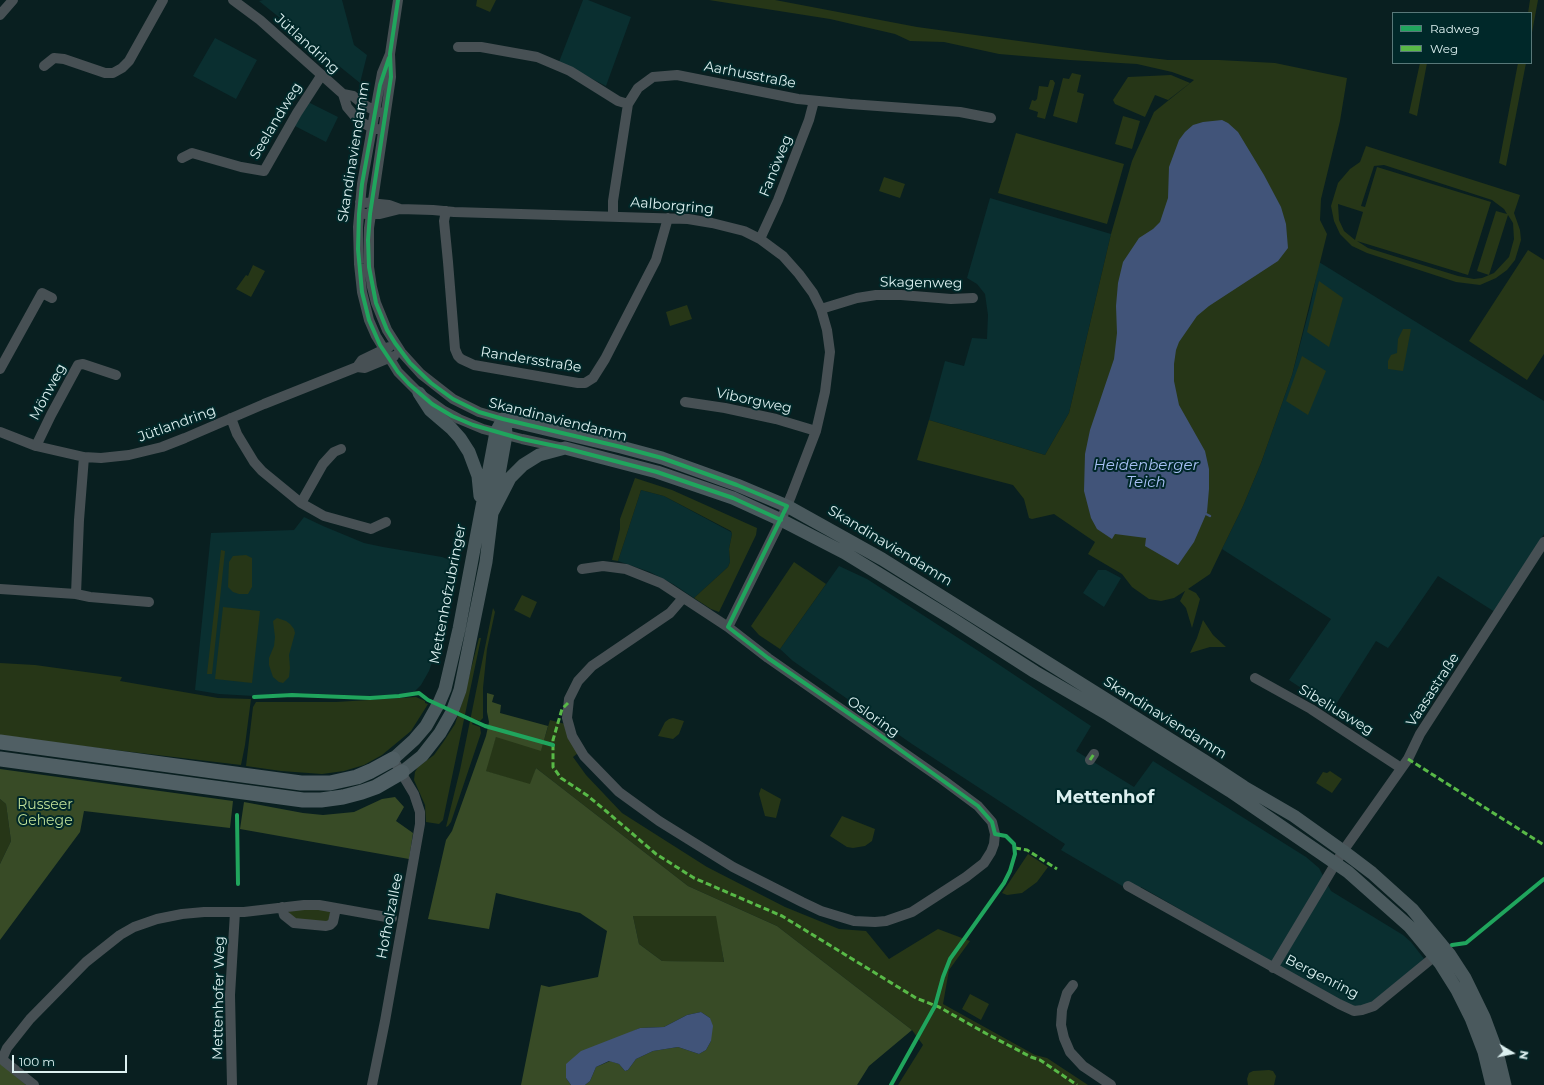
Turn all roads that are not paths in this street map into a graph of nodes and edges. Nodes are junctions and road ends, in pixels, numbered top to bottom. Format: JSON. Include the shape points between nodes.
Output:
{"nodes":[{"id":1,"x":13,"y":0,"type":"edge"},
{"id":2,"x":163,"y":0,"type":"edge"},
{"id":3,"x":233,"y":0,"type":"edge"},
{"id":4,"x":398,"y":0,"type":"edge"},
{"id":5,"x":0,"y":15,"type":"edge"},
{"id":6,"x":458,"y":47,"type":"dead end"},
{"id":7,"x":390,"y":54,"type":"junction"},
{"id":8,"x":44,"y":66,"type":"dead end"},
{"id":9,"x":321,"y":76,"type":"junction"},
{"id":10,"x":343,"y":94,"type":"junction"},
{"id":11,"x":814,"y":101,"type":"junction"},
{"id":12,"x":628,"y":104,"type":"junction"},
{"id":13,"x":375,"y":111,"type":"junction"},
{"id":14,"x":385,"y":113,"type":"junction"},
{"id":15,"x":991,"y":118,"type":"dead end"},
{"id":16,"x":372,"y":128,"type":"junction"},
{"id":17,"x":383,"y":130,"type":"junction"},
{"id":18,"x":182,"y":158,"type":"dead end"},
{"id":19,"x":360,"y":202,"type":"junction"},
{"id":20,"x":372,"y":203,"type":"junction"},
{"id":21,"x":400,"y":209,"type":"junction"},
{"id":22,"x":446,"y":211,"type":"junction"},
{"id":23,"x":359,"y":214,"type":"junction"},
{"id":24,"x":370,"y":214,"type":"junction"},
{"id":25,"x":613,"y":216,"type":"junction"},
{"id":26,"x":668,"y":218,"type":"junction"},
{"id":27,"x":760,"y":240,"type":"junction"},
{"id":28,"x":52,"y":298,"type":"dead end"},
{"id":29,"x":973,"y":298,"type":"dead end"},
{"id":30,"x":821,"y":309,"type":"junction"},
{"id":31,"x":398,"y":347,"type":"junction"},
{"id":32,"x":386,"y":354,"type":"junction"},
{"id":33,"x":0,"y":369,"type":"edge"},
{"id":34,"x":116,"y":375,"type":"dead end"},
{"id":35,"x":419,"y":393,"type":"junction"},
{"id":36,"x":685,"y":402,"type":"dead end"},
{"id":37,"x":231,"y":418,"type":"junction"},
{"id":38,"x":504,"y":420,"type":"junction"},
{"id":39,"x":816,"y":431,"type":"junction"},
{"id":40,"x":0,"y":432,"type":"edge"},
{"id":41,"x":501,"y":434,"type":"junction"},
{"id":42,"x":36,"y":446,"type":"junction"},
{"id":43,"x":565,"y":448,"type":"junction"},
{"id":44,"x":341,"y":449,"type":"dead end"},
{"id":45,"x":84,"y":457,"type":"junction"},
{"id":46,"x":300,"y":503,"type":"junction"},
{"id":47,"x":787,"y":506,"type":"junction"},
{"id":48,"x":486,"y":511,"type":"junction"},
{"id":49,"x":781,"y":520,"type":"junction"},
{"id":50,"x":386,"y":522,"type":"dead end"},
{"id":51,"x":1544,"y":542,"type":"edge"},
{"id":52,"x":582,"y":569,"type":"dead end"},
{"id":53,"x":0,"y":589,"type":"edge"},
{"id":54,"x":76,"y":594,"type":"junction"},
{"id":55,"x":683,"y":598,"type":"junction"},
{"id":56,"x":149,"y":602,"type":"dead end"},
{"id":57,"x":728,"y":627,"type":"junction"},
{"id":58,"x":1255,"y":678,"type":"dead end"},
{"id":59,"x":0,"y":742,"type":"edge"},
{"id":60,"x":0,"y":759,"type":"edge"},
{"id":61,"x":392,"y":759,"type":"junction"},
{"id":62,"x":1401,"y":768,"type":"junction"},
{"id":63,"x":402,"y":772,"type":"junction"},
{"id":64,"x":1343,"y":851,"type":"junction"},
{"id":65,"x":1336,"y":864,"type":"junction"},
{"id":66,"x":1128,"y":886,"type":"dead end"},
{"id":67,"x":282,"y":907,"type":"junction"},
{"id":68,"x":336,"y":908,"type":"junction"},
{"id":69,"x":235,"y":912,"type":"junction"},
{"id":70,"x":392,"y":918,"type":"dead end"},
{"id":71,"x":1435,"y":956,"type":"junction"},
{"id":72,"x":1273,"y":968,"type":"junction"},
{"id":73,"x":1073,"y":985,"type":"dead end"},
{"id":74,"x":34,"y":1085,"type":"edge"},
{"id":75,"x":232,"y":1085,"type":"edge"},
{"id":76,"x":372,"y":1085,"type":"edge"},
{"id":77,"x":1111,"y":1085,"type":"edge"},
{"id":78,"x":1492,"y":1085,"type":"edge"},
{"id":79,"x":1504,"y":1085,"type":"edge"}],
"edges":[{"from":1,"to":5,"type":"street"},
{"from":2,"to":8,"type":"street","via":[[129,61],[113,73],[105,73],[64,59],[54,58]]},
{"from":3,"to":9,"type":"street","name":"Jütlandring","via":[[260,20]]},
{"from":4,"to":7,"type":"street","name":"Skandinaviendamm"},
{"from":6,"to":12,"type":"street","via":[[481,47],[537,57],[566,69],[618,101]]},
{"from":7,"to":13,"type":"street","name":"Skandinaviendamm","via":[[382,73]]},
{"from":7,"to":14,"type":"street","name":"Skandinaviendamm","via":[[391,75]]},
{"from":9,"to":10,"type":"street","name":"Jütlandring"},
{"from":9,"to":18,"type":"street","name":"Seelandweg","via":[[264,172],[192,153]]},
{"from":10,"to":13,"type":"street","name":"Jütlandring","via":[[353,96]]},
{"from":10,"to":16,"type":"street","name":"Jütlandring","via":[[347,107],[358,120]]},
{"from":11,"to":12,"type":"street","name":"Aarhusstraße","via":[[666,75],[653,77],[638,88]]},
{"from":11,"to":15,"type":"street","name":"Aarhusstraße","via":[[960,112]]},
{"from":11,"to":27,"type":"street","name":"Fanöweg","via":[[778,200]]},
{"from":12,"to":25,"type":"street","name":"Aarhusstraße"},
{"from":13,"to":14,"type":"street","name":"Jütlandring"},
{"from":13,"to":16,"type":"street","name":"Skandinaviendamm"},
{"from":14,"to":17,"type":"street","name":"Skandinaviendamm"},
{"from":16,"to":17,"type":"street","name":"Jütlandring"},
{"from":16,"to":19,"type":"street","name":"Skandinaviendamm"},
{"from":17,"to":20,"type":"street","name":"Skandinaviendamm"},
{"from":19,"to":20,"type":"street","name":"Aalborgring"},
{"from":19,"to":23,"type":"street","name":"Skandinaviendamm"},
{"from":20,"to":21,"type":"street","name":"Aalborgring"},
{"from":20,"to":24,"type":"street","name":"Skandinaviendamm"},
{"from":21,"to":22,"type":"street","name":"Aalborgring"},
{"from":21,"to":24,"type":"street","name":"Aalborgring"},
{"from":22,"to":25,"type":"street","name":"Aalborgring"},
{"from":22,"to":26,"type":"street","name":"Randersstraße","via":[[444,221],[455,349],[460,359],[474,365],[571,383],[589,381],[600,368],[656,260]]},
{"from":23,"to":24,"type":"street","name":"Aalborgring"},
{"from":23,"to":32,"type":"street","name":"Skandinaviendamm","via":[[358,249],[362,292],[369,320]]},
{"from":24,"to":31,"type":"street","name":"Skandinaviendamm","via":[[368,254],[372,287],[382,317]]},
{"from":25,"to":26,"type":"street","name":"Aalborgring"},
{"from":26,"to":27,"type":"street","name":"Aalborgring","via":[[718,224],[744,231]]},
{"from":27,"to":30,"type":"street","name":"Aalborgring","via":[[783,256],[799,274]]},
{"from":28,"to":33,"type":"street","via":[[42,293]]},
{"from":29,"to":30,"type":"street","name":"Skagenweg","via":[[876,296],[857,298]]},
{"from":30,"to":39,"type":"street","name":"Aalborgring","via":[[829,341],[829,365]]},
{"from":31,"to":32,"type":"street","name":"Jütlandring"},
{"from":31,"to":38,"type":"street","name":"Skandinaviendamm","via":[[421,374],[453,399],[479,412]]},
{"from":32,"to":35,"type":"street","name":"Skandinaviendamm","via":[[398,372]]},
{"from":32,"to":37,"type":"street","name":"Jütlandring","via":[[362,360],[357,367]]},
{"from":34,"to":42,"type":"street","name":"Mönweg","via":[[83,364],[78,365]]},
{"from":35,"to":41,"type":"street","name":"Skandinaviendamm","via":[[452,416]]},
{"from":35,"to":48,"type":"main road","via":[[430,410],[451,428],[469,452],[478,476]]},
{"from":36,"to":39,"type":"street","name":"Viborgweg","via":[[776,418]]},
{"from":37,"to":45,"type":"street","name":"Jütlandring","via":[[162,447],[129,455]]},
{"from":37,"to":46,"type":"street","via":[[237,434],[254,462]]},
{"from":38,"to":41,"type":"main road","name":"Mettenhofzubringer"},
{"from":38,"to":47,"type":"main road","name":"Skandinaviendamm","via":[[662,458]]},
{"from":39,"to":47,"type":"street","name":"Aalborgring"},
{"from":40,"to":42,"type":"street","name":"Jütlandring"},
{"from":41,"to":43,"type":"street","name":"Skandinaviendamm"},
{"from":41,"to":48,"type":"main road","name":"Mettenhofzubringer"},
{"from":42,"to":45,"type":"street","name":"Jütlandring"},
{"from":43,"to":48,"type":"main road","name":"Skandinaviendamm","via":[[539,455],[523,465]]},
{"from":43,"to":49,"type":"main road","name":"Skandinaviendamm","via":[[657,472],[733,498]]},
{"from":44,"to":46,"type":"street","via":[[334,452],[323,464]]},
{"from":45,"to":54,"type":"street"},
{"from":46,"to":50,"type":"street","via":[[324,516],[365,528],[371,529]]},
{"from":47,"to":49,"type":"street","name":"Aalborgring"},
{"from":47,"to":64,"type":"main road","name":"Skandinaviendamm","via":[[896,567],[1294,816]]},
{"from":48,"to":61,"type":"main road","name":"Mettenhofzubringer","via":[[444,689],[426,726]]},
{"from":48,"to":63,"type":"main road","name":"Mettenhofzubringer","via":[[486,562],[456,701],[434,742],[422,756]]},
{"from":49,"to":57,"type":"street","name":"Aalborgring"},
{"from":49,"to":65,"type":"main road","name":"Skandinaviendamm","via":[[851,557],[1035,672],[1134,730],[1230,791]]},
{"from":51,"to":62,"type":"street","name":"Vaasastraße","via":[[1420,734]]},
{"from":52,"to":55,"type":"street","name":"Osloring","via":[[610,566],[626,569],[661,583]]},
{"from":53,"to":54,"type":"street"},
{"from":54,"to":56,"type":"street"},
{"from":55,"to":57,"type":"street","name":"Osloring"},
{"from":55,"to":57,"type":"street","name":"Osloring","via":[[670,613],[592,666],[578,681],[569,699],[567,718],[572,736],[584,756],[619,792],[659,821],[733,867],[802,902],[854,921],[886,921],[912,912],[966,878],[984,863],[991,852],[995,834],[992,822],[978,806]]},
{"from":58,"to":62,"type":"street","name":"Sibeliusweg","via":[[1311,710]]},
{"from":59,"to":61,"type":"highway","via":[[301,783],[330,783],[357,777]]},
{"from":60,"to":63,"type":"highway","via":[[303,800],[344,797],[362,792]]},
{"from":61,"to":63,"type":"street","name":"Hofholzallee"},
{"from":62,"to":64,"type":"street","name":"Vaasastraße"},
{"from":63,"to":76,"type":"street","name":"Hofholzallee","via":[[419,806],[420,824]]},
{"from":64,"to":65,"type":"street","name":"Bergenring"},
{"from":64,"to":79,"type":"main road","name":"Skandinaviendamm","via":[[1412,909],[1450,955],[1476,999],[1487,1024],[1497,1052]]},
{"from":65,"to":71,"type":"main road","name":"Skandinaviendamm","via":[[1396,914]]},
{"from":65,"to":72,"type":"street","name":"Bergenring"},
{"from":66,"to":72,"type":"street","name":"Bergenring"},
{"from":67,"to":68,"type":"street","via":[[310,904]]},
{"from":67,"to":68,"type":"street","via":[[284,916],[291,922],[326,926],[333,922]]},
{"from":67,"to":69,"type":"street"},
{"from":68,"to":70,"type":"street"},
{"from":69,"to":74,"type":"street","via":[[194,913],[157,919],[120,935],[86,962],[11,1042],[3,1057],[7,1064]]},
{"from":69,"to":75,"type":"street","name":"Mettenhofer Weg","via":[[230,995]]},
{"from":71,"to":72,"type":"street","name":"Bergenring","via":[[1374,1006],[1354,1011]]},
{"from":71,"to":78,"type":"main road","name":"Skandinaviendamm","via":[[1471,1018],[1484,1052]]},
{"from":73,"to":77,"type":"street","via":[[1067,993],[1062,1010],[1061,1025],[1064,1038],[1070,1052],[1083,1066]]}]}
